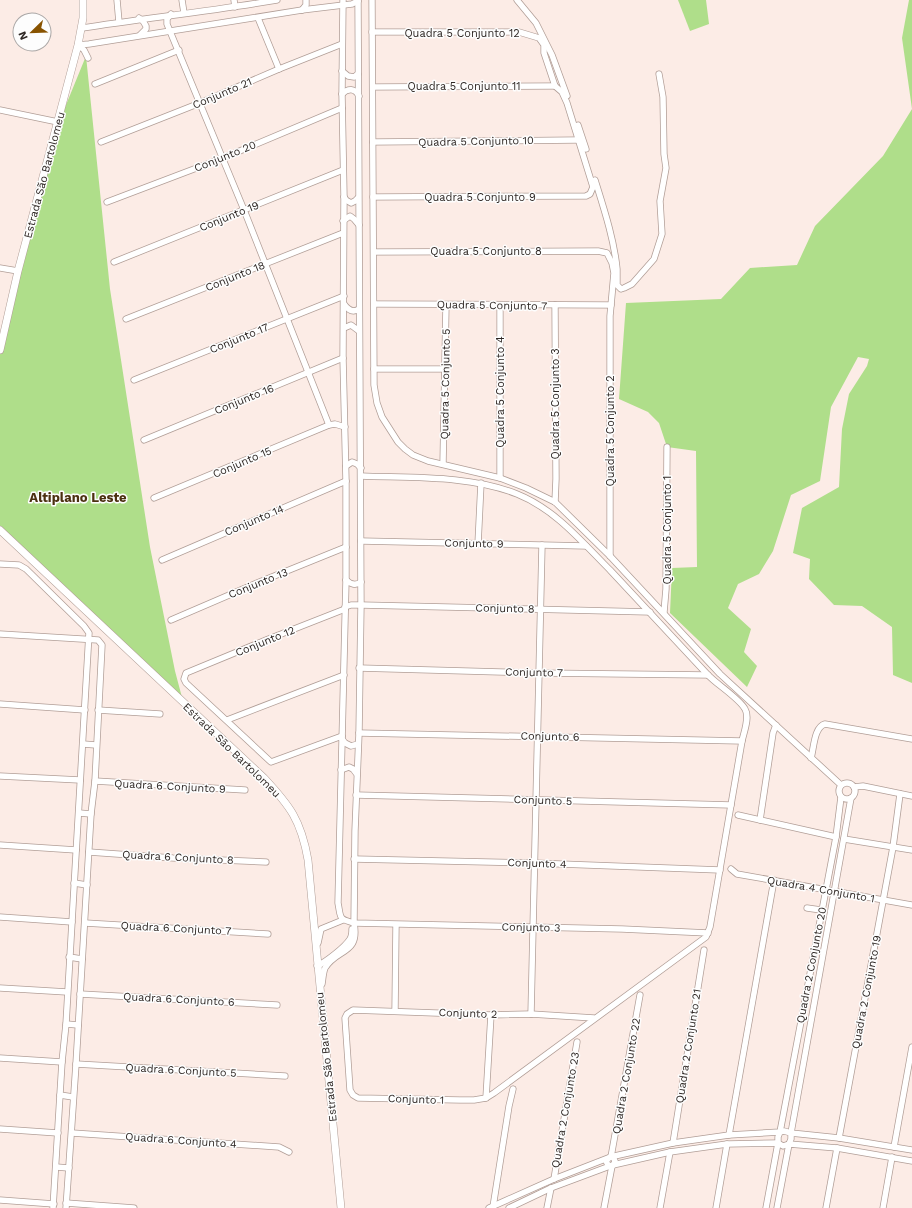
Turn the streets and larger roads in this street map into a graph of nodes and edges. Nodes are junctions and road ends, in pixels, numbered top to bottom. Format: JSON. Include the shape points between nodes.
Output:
{"nodes":[{"id":1,"x":83,"y":0,"type":"edge"},
{"id":2,"x":117,"y":0,"type":"edge"},
{"id":3,"x":182,"y":0,"type":"edge"},
{"id":4,"x":234,"y":0,"type":"edge"},
{"id":5,"x":277,"y":0,"type":"edge"},
{"id":6,"x":306,"y":0,"type":"edge"},
{"id":7,"x":358,"y":0,"type":"edge"},
{"id":8,"x":372,"y":0,"type":"edge"},
{"id":9,"x":517,"y":0,"type":"edge"},
{"id":10,"x":344,"y":2,"type":"edge"},
{"id":11,"x":235,"y":7,"type":"junction"},
{"id":12,"x":302,"y":10,"type":"junction"},
{"id":13,"x":184,"y":13,"type":"junction"},
{"id":14,"x":171,"y":14,"type":"junction"},
{"id":15,"x":139,"y":18,"type":"junction"},
{"id":16,"x":258,"y":18,"type":"junction"},
{"id":17,"x":119,"y":22,"type":"junction"},
{"id":18,"x":82,"y":28,"type":"junction"},
{"id":19,"x":170,"y":31,"type":"junction"},
{"id":20,"x":372,"y":32,"type":"junction"},
{"id":21,"x":140,"y":35,"type":"junction"},
{"id":22,"x":342,"y":44,"type":"junction"},
{"id":23,"x":78,"y":45,"type":"junction"},
{"id":24,"x":179,"y":50,"type":"junction"},
{"id":25,"x":88,"y":58,"type":"dead end"},
{"id":26,"x":279,"y":69,"type":"junction"},
{"id":27,"x":342,"y":71,"type":"junction"},
{"id":28,"x":358,"y":74,"type":"junction"},
{"id":29,"x":659,"y":74,"type":"dead end"},
{"id":30,"x":95,"y":84,"type":"dead end"},
{"id":31,"x":555,"y":86,"type":"junction"},
{"id":32,"x":373,"y":87,"type":"junction"},
{"id":33,"x":342,"y":94,"type":"junction"},
{"id":34,"x":359,"y":97,"type":"junction"},
{"id":35,"x":200,"y":103,"type":"junction"},
{"id":36,"x":342,"y":108,"type":"junction"},
{"id":37,"x":0,"y":110,"type":"edge"},
{"id":38,"x":58,"y":122,"type":"junction"},
{"id":39,"x":578,"y":140,"type":"junction"},
{"id":40,"x":101,"y":142,"type":"dead end"},
{"id":41,"x":373,"y":142,"type":"junction"},
{"id":42,"x":223,"y":158,"type":"junction"},
{"id":43,"x":343,"y":170,"type":"junction"},
{"id":44,"x":344,"y":197,"type":"junction"},
{"id":45,"x":373,"y":197,"type":"junction"},
{"id":46,"x":358,"y":198,"type":"junction"},
{"id":47,"x":107,"y":202,"type":"dead end"},
{"id":48,"x":244,"y":210,"type":"junction"},
{"id":49,"x":343,"y":221,"type":"junction"},
{"id":50,"x":359,"y":226,"type":"junction"},
{"id":51,"x":343,"y":233,"type":"junction"},
{"id":52,"x":598,"y":251,"type":"joint"},
{"id":53,"x":374,"y":252,"type":"junction"},
{"id":54,"x":114,"y":262,"type":"dead end"},
{"id":55,"x":265,"y":264,"type":"junction"},
{"id":56,"x":0,"y":268,"type":"edge"},
{"id":57,"x":18,"y":271,"type":"junction"},
{"id":58,"x":344,"y":296,"type":"junction"},
{"id":59,"x":344,"y":304,"type":"junction"},
{"id":60,"x":374,"y":304,"type":"junction"},
{"id":61,"x":446,"y":304,"type":"junction"},
{"id":62,"x":500,"y":305,"type":"junction"},
{"id":63,"x":556,"y":305,"type":"junction"},
{"id":64,"x":611,"y":305,"type":"junction"},
{"id":65,"x":359,"y":309,"type":"junction"},
{"id":66,"x":126,"y":319,"type":"dead end"},
{"id":67,"x":287,"y":319,"type":"junction"},
{"id":68,"x":344,"y":328,"type":"junction"},
{"id":69,"x":359,"y":331,"type":"junction"},
{"id":70,"x":0,"y":350,"type":"edge"},
{"id":71,"x":343,"y":358,"type":"junction"},
{"id":72,"x":374,"y":369,"type":"junction"},
{"id":73,"x":445,"y":370,"type":"junction"},
{"id":74,"x":307,"y":373,"type":"junction"},
{"id":75,"x":134,"y":380,"type":"dead end"},
{"id":76,"x":329,"y":426,"type":"junction"},
{"id":77,"x":345,"y":427,"type":"junction"},
{"id":78,"x":144,"y":440,"type":"dead end"},
{"id":79,"x":667,"y":447,"type":"dead end"},
{"id":80,"x":444,"y":464,"type":"junction"},
{"id":81,"x":346,"y":466,"type":"junction"},
{"id":82,"x":361,"y":468,"type":"junction"},
{"id":83,"x":361,"y":476,"type":"junction"},
{"id":84,"x":500,"y":478,"type":"junction"},
{"id":85,"x":346,"y":481,"type":"junction"},
{"id":86,"x":481,"y":483,"type":"junction"},
{"id":87,"x":154,"y":498,"type":"dead end"},
{"id":88,"x":555,"y":502,"type":"junction"},
{"id":89,"x":0,"y":530,"type":"edge"},
{"id":90,"x":361,"y":541,"type":"junction"},
{"id":91,"x":478,"y":544,"type":"junction"},
{"id":92,"x":542,"y":545,"type":"junction"},
{"id":93,"x":586,"y":546,"type":"junction"},
{"id":94,"x":346,"y":547,"type":"junction"},
{"id":95,"x":610,"y":556,"type":"junction"},
{"id":96,"x":162,"y":560,"type":"dead end"},
{"id":97,"x":0,"y":564,"type":"edge"},
{"id":98,"x":346,"y":580,"type":"junction"},
{"id":99,"x":361,"y":582,"type":"junction"},
{"id":100,"x":361,"y":605,"type":"junction"},
{"id":101,"x":345,"y":608,"type":"junction"},
{"id":102,"x":541,"y":609,"type":"junction"},
{"id":103,"x":650,"y":612,"type":"junction"},
{"id":104,"x":664,"y":612,"type":"junction"},
{"id":105,"x":171,"y":620,"type":"dead end"},
{"id":106,"x":0,"y":634,"type":"edge"},
{"id":107,"x":90,"y":639,"type":"junction"},
{"id":108,"x":359,"y":668,"type":"junction"},
{"id":109,"x":539,"y":673,"type":"junction"},
{"id":110,"x":344,"y":675,"type":"junction"},
{"id":111,"x":708,"y":676,"type":"junction"},
{"id":112,"x":0,"y":704,"type":"edge"},
{"id":113,"x":85,"y":710,"type":"junction"},
{"id":114,"x":98,"y":710,"type":"junction"},
{"id":115,"x":160,"y":714,"type":"dead end"},
{"id":116,"x":227,"y":720,"type":"junction"},
{"id":117,"x":776,"y":725,"type":"junction"},
{"id":118,"x":359,"y":733,"type":"junction"},
{"id":119,"x":538,"y":736,"type":"junction"},
{"id":120,"x":342,"y":737,"type":"junction"},
{"id":121,"x":912,"y":739,"type":"edge"},
{"id":122,"x":742,"y":741,"type":"junction"},
{"id":123,"x":83,"y":744,"type":"junction"},
{"id":124,"x":358,"y":744,"type":"junction"},
{"id":125,"x":96,"y":745,"type":"junction"},
{"id":126,"x":811,"y":758,"type":"junction"},
{"id":127,"x":341,"y":770,"type":"junction"},
{"id":128,"x":356,"y":773,"type":"junction"},
{"id":129,"x":0,"y":776,"type":"edge"},
{"id":130,"x":80,"y":780,"type":"junction"},
{"id":131,"x":95,"y":781,"type":"junction"},
{"id":132,"x":841,"y":785,"type":"junction"},
{"id":133,"x":854,"y":787,"type":"junction"},
{"id":134,"x":245,"y":790,"type":"dead end"},
{"id":135,"x":900,"y":794,"type":"junction"},
{"id":136,"x":356,"y":795,"type":"junction"},
{"id":137,"x":912,"y":796,"type":"edge"},
{"id":138,"x":841,"y":797,"type":"junction"},
{"id":139,"x":851,"y":798,"type":"junction"},
{"id":140,"x":536,"y":800,"type":"junction"},
{"id":141,"x":731,"y":805,"type":"junction"},
{"id":142,"x":79,"y":813,"type":"junction"},
{"id":143,"x":91,"y":814,"type":"junction"},
{"id":144,"x":738,"y":815,"type":"dead end"},
{"id":145,"x":760,"y":820,"type":"junction"},
{"id":146,"x":836,"y":837,"type":"junction"},
{"id":147,"x":844,"y":839,"type":"junction"},
{"id":148,"x":0,"y":845,"type":"edge"},
{"id":149,"x":893,"y":847,"type":"junction"},
{"id":150,"x":76,"y":850,"type":"junction"},
{"id":151,"x":912,"y":850,"type":"edge"},
{"id":152,"x":89,"y":852,"type":"junction"},
{"id":153,"x":354,"y":859,"type":"junction"},
{"id":154,"x":266,"y":862,"type":"dead end"},
{"id":155,"x":534,"y":863,"type":"junction"},
{"id":156,"x":731,"y":869,"type":"dead end"},
{"id":157,"x":720,"y":870,"type":"junction"},
{"id":158,"x":774,"y":880,"type":"junction"},
{"id":159,"x":74,"y":883,"type":"junction"},
{"id":160,"x":87,"y":885,"type":"junction"},
{"id":161,"x":825,"y":890,"type":"junction"},
{"id":162,"x":834,"y":891,"type":"junction"},
{"id":163,"x":883,"y":900,"type":"junction"},
{"id":164,"x":912,"y":905,"type":"edge"},
{"id":165,"x":807,"y":908,"type":"dead end"},
{"id":166,"x":821,"y":910,"type":"junction"},
{"id":167,"x":0,"y":917,"type":"edge"},
{"id":168,"x":342,"y":919,"type":"junction"},
{"id":169,"x":72,"y":922,"type":"junction"},
{"id":170,"x":84,"y":923,"type":"junction"},
{"id":171,"x":354,"y":923,"type":"junction"},
{"id":172,"x":396,"y":925,"type":"junction"},
{"id":173,"x":314,"y":928,"type":"junction"},
{"id":174,"x":533,"y":928,"type":"junction"},
{"id":175,"x":708,"y":933,"type":"junction"},
{"id":176,"x":268,"y":934,"type":"dead end"},
{"id":177,"x":704,"y":950,"type":"dead end"},
{"id":178,"x":316,"y":951,"type":"junction"},
{"id":179,"x":69,"y":957,"type":"junction"},
{"id":180,"x":82,"y":959,"type":"junction"},
{"id":181,"x":317,"y":966,"type":"junction"},
{"id":182,"x":0,"y":988,"type":"edge"},
{"id":183,"x":67,"y":992,"type":"junction"},
{"id":184,"x":80,"y":994,"type":"junction"},
{"id":185,"x":640,"y":995,"type":"dead end"},
{"id":186,"x":320,"y":996,"type":"junction"},
{"id":187,"x":277,"y":1005,"type":"dead end"},
{"id":188,"x":395,"y":1011,"type":"junction"},
{"id":189,"x":491,"y":1014,"type":"junction"},
{"id":190,"x":531,"y":1014,"type":"junction"},
{"id":191,"x":594,"y":1018,"type":"junction"},
{"id":192,"x":66,"y":1024,"type":"junction"},
{"id":193,"x":78,"y":1025,"type":"junction"},
{"id":194,"x":577,"y":1042,"type":"dead end"},
{"id":195,"x":912,"y":1047,"type":"edge"},
{"id":196,"x":0,"y":1058,"type":"edge"},
{"id":197,"x":62,"y":1062,"type":"junction"},
{"id":198,"x":76,"y":1064,"type":"junction"},
{"id":199,"x":285,"y":1076,"type":"dead end"},
{"id":200,"x":513,"y":1089,"type":"dead end"},
{"id":201,"x":350,"y":1090,"type":"joint"},
{"id":202,"x":60,"y":1095,"type":"junction"},
{"id":203,"x":74,"y":1097,"type":"junction"},
{"id":204,"x":486,"y":1098,"type":"junction"},
{"id":205,"x":0,"y":1129,"type":"edge"},
{"id":206,"x":780,"y":1132,"type":"junction"},
{"id":207,"x":58,"y":1133,"type":"junction"},
{"id":208,"x":72,"y":1133,"type":"junction"},
{"id":209,"x":791,"y":1133,"type":"junction"},
{"id":210,"x":729,"y":1135,"type":"junction"},
{"id":211,"x":839,"y":1138,"type":"junction"},
{"id":212,"x":673,"y":1143,"type":"junction"},
{"id":213,"x":778,"y":1143,"type":"junction"},
{"id":214,"x":727,"y":1144,"type":"junction"},
{"id":215,"x":789,"y":1144,"type":"junction"},
{"id":216,"x":894,"y":1147,"type":"junction"},
{"id":217,"x":837,"y":1148,"type":"junction"},
{"id":218,"x":912,"y":1150,"type":"edge"},
{"id":219,"x":290,"y":1152,"type":"dead end"},
{"id":220,"x":670,"y":1152,"type":"junction"},
{"id":221,"x":611,"y":1158,"type":"junction"},
{"id":222,"x":892,"y":1158,"type":"junction"},
{"id":223,"x":912,"y":1161,"type":"edge"},
{"id":224,"x":612,"y":1166,"type":"junction"},
{"id":225,"x":56,"y":1167,"type":"junction"},
{"id":226,"x":69,"y":1168,"type":"junction"},
{"id":227,"x":554,"y":1178,"type":"junction"},
{"id":228,"x":551,"y":1188,"type":"junction"},
{"id":229,"x":0,"y":1200,"type":"edge"},
{"id":230,"x":54,"y":1206,"type":"edge"},
{"id":231,"x":66,"y":1206,"type":"edge"},
{"id":232,"x":491,"y":1207,"type":"edge"},
{"id":233,"x":134,"y":1208,"type":"edge"},
{"id":234,"x":341,"y":1208,"type":"edge"},
{"id":235,"x":509,"y":1208,"type":"edge"},
{"id":236,"x":548,"y":1208,"type":"edge"},
{"id":237,"x":604,"y":1208,"type":"edge"},
{"id":238,"x":660,"y":1208,"type":"edge"},
{"id":239,"x":716,"y":1208,"type":"edge"},
{"id":240,"x":766,"y":1208,"type":"edge"},
{"id":241,"x":777,"y":1208,"type":"edge"},
{"id":242,"x":826,"y":1208,"type":"edge"},
{"id":243,"x":883,"y":1208,"type":"edge"}],
"edges":[{"from":1,"to":18,"type":"street","name":"Estrada São Bartolomeu"},
{"from":2,"to":17,"type":"street"},
{"from":3,"to":13,"type":"street"},
{"from":4,"to":11,"type":"street"},
{"from":5,"to":11,"type":"street"},
{"from":6,"to":12,"type":"street"},
{"from":7,"to":10,"type":"street","via":[[352,4]]},
{"from":7,"to":28,"type":"street"},
{"from":8,"to":20,"type":"street"},
{"from":9,"to":29,"type":"street","via":[[536,23],[552,55],[582,138],[605,210],[617,269],[617,285],[621,289],[632,284],[654,259],[662,234],[660,201],[666,168],[663,97]]},
{"from":10,"to":12,"type":"street"},
{"from":10,"to":22,"type":"street"},
{"from":11,"to":13,"type":"street"},
{"from":12,"to":16,"type":"street"},
{"from":13,"to":14,"type":"street"},
{"from":14,"to":15,"type":"street"},
{"from":14,"to":19,"type":"street","via":[[167,22]]},
{"from":15,"to":17,"type":"street"},
{"from":15,"to":21,"type":"street","via":[[146,26]]},
{"from":16,"to":19,"type":"street"},
{"from":16,"to":26,"type":"street"},
{"from":17,"to":18,"type":"street"},
{"from":18,"to":23,"type":"street","name":"Estrada São Bartolomeu"},
{"from":19,"to":21,"type":"street"},
{"from":19,"to":24,"type":"street"},
{"from":20,"to":31,"type":"street","name":"Quadra 5 Conjunto 12","via":[[519,32],[539,38],[543,42]]},
{"from":20,"to":32,"type":"street"},
{"from":21,"to":23,"type":"street"},
{"from":22,"to":26,"type":"street","name":"Conjunto 21"},
{"from":22,"to":27,"type":"street"},
{"from":23,"to":25,"type":"street"},
{"from":23,"to":38,"type":"street","name":"Estrada São Bartolomeu"},
{"from":24,"to":30,"type":"street"},
{"from":24,"to":35,"type":"street"},
{"from":26,"to":35,"type":"street","name":"Conjunto 21"},
{"from":27,"to":28,"type":"street","via":[[348,76],[354,77]]},
{"from":27,"to":33,"type":"street"},
{"from":28,"to":34,"type":"street"},
{"from":31,"to":32,"type":"street","name":"Quadra 5 Conjunto 11"},
{"from":31,"to":39,"type":"street","via":[[564,96]]},
{"from":32,"to":41,"type":"street"},
{"from":33,"to":34,"type":"street","via":[[351,89]]},
{"from":33,"to":36,"type":"street"},
{"from":34,"to":46,"type":"street"},
{"from":35,"to":40,"type":"street","name":"Conjunto 21"},
{"from":35,"to":42,"type":"street"},
{"from":36,"to":42,"type":"street","name":"Conjunto 20"},
{"from":36,"to":43,"type":"street"},
{"from":37,"to":38,"type":"street"},
{"from":38,"to":57,"type":"street","name":"Estrada São Bartolomeu"},
{"from":39,"to":41,"type":"street","name":"Quadra 5 Conjunto 10"},
{"from":39,"to":45,"type":"street","name":"Quadra 5 Conjunto 9","via":[[594,187],[586,196]]},
{"from":41,"to":45,"type":"street"},
{"from":42,"to":47,"type":"street","name":"Conjunto 20"},
{"from":42,"to":48,"type":"street"},
{"from":43,"to":44,"type":"street"},
{"from":43,"to":48,"type":"street","name":"Conjunto 19"},
{"from":44,"to":46,"type":"street","via":[[350,203]]},
{"from":44,"to":49,"type":"street"},
{"from":45,"to":53,"type":"street"},
{"from":46,"to":50,"type":"street"},
{"from":48,"to":54,"type":"street","name":"Conjunto 19"},
{"from":48,"to":55,"type":"street"},
{"from":49,"to":50,"type":"street","via":[[352,216]]},
{"from":49,"to":51,"type":"street"},
{"from":50,"to":65,"type":"street"},
{"from":51,"to":55,"type":"street","name":"Conjunto 18"},
{"from":51,"to":58,"type":"street"},
{"from":52,"to":53,"type":"street","name":"Quadra 5 Conjunto 8"},
{"from":52,"to":64,"type":"street","name":"Quadra 5 Conjunto 2","via":[[607,253],[612,263],[614,273]]},
{"from":53,"to":60,"type":"street"},
{"from":55,"to":66,"type":"street","name":"Conjunto 18"},
{"from":55,"to":67,"type":"street"},
{"from":56,"to":57,"type":"street"},
{"from":57,"to":70,"type":"street","name":"Estrada São Bartolomeu"},
{"from":58,"to":59,"type":"street"},
{"from":58,"to":67,"type":"street","name":"Conjunto 17"},
{"from":59,"to":65,"type":"street","via":[[349,309]]},
{"from":59,"to":68,"type":"street"},
{"from":60,"to":61,"type":"street","name":"Quadra 5 Conjunto 7"},
{"from":60,"to":72,"type":"street"},
{"from":61,"to":62,"type":"street","name":"Quadra 5 Conjunto 7"},
{"from":61,"to":73,"type":"street","name":"Quadra 5 Conjunto 5"},
{"from":62,"to":63,"type":"street","name":"Quadra 5 Conjunto 7"},
{"from":62,"to":84,"type":"street","name":"Quadra 5 Conjunto 4"},
{"from":63,"to":64,"type":"street","name":"Quadra 5 Conjunto 7"},
{"from":63,"to":88,"type":"street","name":"Quadra 5 Conjunto 3"},
{"from":64,"to":95,"type":"street","name":"Quadra 5 Conjunto 2"},
{"from":65,"to":69,"type":"street"},
{"from":67,"to":74,"type":"street"},
{"from":67,"to":75,"type":"street","name":"Conjunto 17"},
{"from":68,"to":69,"type":"street","via":[[351,325]]},
{"from":68,"to":71,"type":"street"},
{"from":69,"to":82,"type":"street"},
{"from":71,"to":74,"type":"street","name":"Conjunto 16"},
{"from":71,"to":77,"type":"street"},
{"from":72,"to":73,"type":"street"},
{"from":72,"to":80,"type":"street","via":[[377,404],[398,442],[413,454],[428,461]]},
{"from":73,"to":80,"type":"street","name":"Quadra 5 Conjunto 5"},
{"from":74,"to":76,"type":"street"},
{"from":74,"to":78,"type":"street","name":"Conjunto 16"},
{"from":76,"to":77,"type":"street","via":[[335,424]]},
{"from":76,"to":87,"type":"street","name":"Conjunto 15"},
{"from":77,"to":81,"type":"street"},
{"from":79,"to":104,"type":"street","name":"Quadra 5 Conjunto 1"},
{"from":80,"to":84,"type":"street"},
{"from":81,"to":82,"type":"street","via":[[352,462]]},
{"from":81,"to":85,"type":"street"},
{"from":82,"to":83,"type":"street"},
{"from":83,"to":86,"type":"street"},
{"from":83,"to":90,"type":"street"},
{"from":84,"to":88,"type":"street"},
{"from":85,"to":94,"type":"street"},
{"from":85,"to":96,"type":"street","name":"Conjunto 14"},
{"from":86,"to":91,"type":"street"},
{"from":86,"to":93,"type":"street","via":[[518,494],[538,504],[560,520]]},
{"from":88,"to":95,"type":"street"},
{"from":89,"to":173,"type":"street","name":"Estrada São Bartolomeu","via":[[283,799],[295,817],[306,847]]},
{"from":90,"to":91,"type":"street","name":"Conjunto 9"},
{"from":90,"to":99,"type":"street"},
{"from":91,"to":92,"type":"street","name":"Conjunto 9"},
{"from":92,"to":93,"type":"street","name":"Conjunto 9"},
{"from":92,"to":102,"type":"street"},
{"from":93,"to":103,"type":"street"},
{"from":94,"to":98,"type":"street"},
{"from":94,"to":105,"type":"street","name":"Conjunto 13"},
{"from":95,"to":104,"type":"street"},
{"from":97,"to":107,"type":"street","via":[[19,565],[26,569],[84,626]]},
{"from":98,"to":99,"type":"street","via":[[354,584]]},
{"from":98,"to":101,"type":"street"},
{"from":99,"to":100,"type":"street"},
{"from":100,"to":101,"type":"street","name":"Conjunto 8"},
{"from":100,"to":102,"type":"street","name":"Conjunto 8"},
{"from":100,"to":108,"type":"street"},
{"from":101,"to":110,"type":"street"},
{"from":101,"to":116,"type":"street","name":"Conjunto 12","via":[[186,673],[186,683]]},
{"from":102,"to":103,"type":"street","name":"Conjunto 8"},
{"from":102,"to":109,"type":"street"},
{"from":103,"to":111,"type":"street"},
{"from":104,"to":117,"type":"street","via":[[720,674]]},
{"from":106,"to":107,"type":"street"},
{"from":107,"to":113,"type":"street"},
{"from":107,"to":114,"type":"street","via":[[98,640],[102,645]]},
{"from":108,"to":109,"type":"street","name":"Conjunto 7"},
{"from":108,"to":118,"type":"street"},
{"from":109,"to":111,"type":"street","name":"Conjunto 7"},
{"from":109,"to":119,"type":"street"},
{"from":110,"to":116,"type":"street"},
{"from":110,"to":120,"type":"street"},
{"from":111,"to":122,"type":"street","via":[[746,710]]},
{"from":112,"to":113,"type":"street"},
{"from":113,"to":123,"type":"street"},
{"from":114,"to":115,"type":"street"},
{"from":114,"to":125,"type":"street"},
{"from":116,"to":120,"type":"street","via":[[271,762]]},
{"from":117,"to":126,"type":"street"},
{"from":117,"to":145,"type":"street"},
{"from":118,"to":119,"type":"street","name":"Conjunto 6"},
{"from":118,"to":124,"type":"street"},
{"from":119,"to":122,"type":"street","name":"Conjunto 6"},
{"from":119,"to":140,"type":"street"},
{"from":120,"to":124,"type":"street","via":[[345,743],[351,746]]},
{"from":120,"to":127,"type":"street"},
{"from":121,"to":126,"type":"street","via":[[825,724],[818,729]]},
{"from":122,"to":141,"type":"street"},
{"from":123,"to":125,"type":"street"},
{"from":123,"to":130,"type":"street"},
{"from":124,"to":128,"type":"street"},
{"from":125,"to":131,"type":"street"},
{"from":126,"to":132,"type":"street"},
{"from":127,"to":128,"type":"street","via":[[349,767]]},
{"from":127,"to":168,"type":"street","via":[[338,903]]},
{"from":128,"to":136,"type":"street"},
{"from":129,"to":130,"type":"street"},
{"from":130,"to":142,"type":"street"},
{"from":131,"to":134,"type":"street","name":"Quadra 6 Conjunto 9"},
{"from":131,"to":143,"type":"street"},
{"from":132,"to":133,"type":"street","via":[[848,783]]},
{"from":132,"to":138,"type":"street"},
{"from":133,"to":135,"type":"street","via":[[863,786]]},
{"from":133,"to":139,"type":"street"},
{"from":135,"to":137,"type":"street"},
{"from":135,"to":149,"type":"street","name":"Quadra 2 Conjunto 19"},
{"from":136,"to":140,"type":"street","name":"Conjunto 5"},
{"from":136,"to":153,"type":"street"},
{"from":138,"to":139,"type":"street"},
{"from":138,"to":146,"type":"street","name":"Quadra 2 Conjunto 20"},
{"from":139,"to":147,"type":"street"},
{"from":140,"to":141,"type":"street","name":"Conjunto 5"},
{"from":140,"to":155,"type":"street"},
{"from":141,"to":157,"type":"street"},
{"from":142,"to":143,"type":"street"},
{"from":142,"to":150,"type":"street"},
{"from":143,"to":152,"type":"street"},
{"from":144,"to":145,"type":"street"},
{"from":145,"to":146,"type":"street"},
{"from":146,"to":161,"type":"street","name":"Quadra 2 Conjunto 20"},
{"from":147,"to":149,"type":"street"},
{"from":147,"to":162,"type":"street"},
{"from":148,"to":150,"type":"street"},
{"from":149,"to":151,"type":"street"},
{"from":149,"to":163,"type":"street","name":"Quadra 2 Conjunto 19"},
{"from":150,"to":159,"type":"street"},
{"from":152,"to":154,"type":"street","name":"Quadra 6 Conjunto 8"},
{"from":152,"to":160,"type":"street"},
{"from":153,"to":155,"type":"street","name":"Conjunto 4"},
{"from":153,"to":171,"type":"street"},
{"from":155,"to":157,"type":"street","name":"Conjunto 4"},
{"from":155,"to":174,"type":"street"},
{"from":156,"to":158,"type":"street","name":"Quadra 4 Conjunto 1","via":[[737,874]]},
{"from":157,"to":175,"type":"street"},
{"from":158,"to":161,"type":"street","name":"Quadra 4 Conjunto 1"},
{"from":158,"to":210,"type":"street"},
{"from":159,"to":160,"type":"street"},
{"from":159,"to":169,"type":"street"},
{"from":160,"to":170,"type":"street"},
{"from":161,"to":162,"type":"street","name":"Quadra 4 Conjunto 1"},
{"from":161,"to":166,"type":"street","name":"Quadra 2 Conjunto 20"},
{"from":162,"to":163,"type":"street","name":"Quadra 4 Conjunto 1"},
{"from":162,"to":209,"type":"street"},
{"from":163,"to":164,"type":"street","name":"Quadra 4 Conjunto 1"},
{"from":163,"to":211,"type":"street","name":"Quadra 2 Conjunto 19"},
{"from":165,"to":166,"type":"street"},
{"from":166,"to":206,"type":"street","name":"Quadra 2 Conjunto 20"},
{"from":167,"to":169,"type":"street"},
{"from":168,"to":171,"type":"street","name":"Conjunto 3"},
{"from":168,"to":173,"type":"street"},
{"from":168,"to":178,"type":"street","via":[[321,929]]},
{"from":169,"to":179,"type":"street"},
{"from":170,"to":176,"type":"street","name":"Quadra 6 Conjunto 7"},
{"from":170,"to":180,"type":"street"},
{"from":171,"to":172,"type":"street","name":"Conjunto 3"},
{"from":171,"to":181,"type":"street","via":[[348,942]]},
{"from":171,"to":186,"type":"street","via":[[354,942],[326,966]]},
{"from":172,"to":174,"type":"street","name":"Conjunto 3"},
{"from":172,"to":188,"type":"street"},
{"from":173,"to":178,"type":"street","name":"Estrada São Bartolomeu"},
{"from":174,"to":175,"type":"street","name":"Conjunto 3"},
{"from":174,"to":190,"type":"street"},
{"from":175,"to":191,"type":"street"},
{"from":177,"to":212,"type":"street","name":"Quadra 2 Conjunto 21"},
{"from":178,"to":181,"type":"street","name":"Estrada São Bartolomeu"},
{"from":179,"to":180,"type":"street"},
{"from":179,"to":183,"type":"street"},
{"from":180,"to":184,"type":"street"},
{"from":181,"to":186,"type":"street","name":"Estrada São Bartolomeu"},
{"from":182,"to":183,"type":"street"},
{"from":183,"to":192,"type":"street"},
{"from":184,"to":187,"type":"street","name":"Quadra 6 Conjunto 6"},
{"from":184,"to":193,"type":"street"},
{"from":185,"to":221,"type":"street","name":"Quadra 2 Conjunto 22"},
{"from":186,"to":234,"type":"street","name":"Estrada São Bartolomeu"},
{"from":188,"to":189,"type":"street","name":"Conjunto 2"},
{"from":188,"to":201,"type":"street","name":"Conjunto 2","via":[[353,1010],[347,1014],[345,1018]]},
{"from":189,"to":190,"type":"street","name":"Conjunto 2"},
{"from":189,"to":204,"type":"street"},
{"from":190,"to":191,"type":"street","name":"Conjunto 2"},
{"from":191,"to":204,"type":"street"},
{"from":192,"to":193,"type":"street"},
{"from":192,"to":197,"type":"street"},
{"from":193,"to":198,"type":"street"},
{"from":194,"to":227,"type":"street","name":"Quadra 2 Conjunto 23"},
{"from":195,"to":216,"type":"street"},
{"from":196,"to":197,"type":"street"},
{"from":197,"to":202,"type":"street"},
{"from":198,"to":199,"type":"street","name":"Quadra 6 Conjunto 5"},
{"from":198,"to":203,"type":"street"},
{"from":200,"to":232,"type":"street"},
{"from":201,"to":204,"type":"street","name":"Conjunto 1","via":[[358,1098]]},
{"from":202,"to":203,"type":"street"},
{"from":202,"to":207,"type":"street"},
{"from":203,"to":208,"type":"street"},
{"from":205,"to":207,"type":"street"},
{"from":206,"to":209,"type":"street"},
{"from":206,"to":210,"type":"street"},
{"from":206,"to":213,"type":"street"},
{"from":207,"to":225,"type":"street"},
{"from":208,"to":219,"type":"street","name":"Quadra 6 Conjunto 4","via":[[279,1147]]},
{"from":208,"to":226,"type":"street"},
{"from":209,"to":211,"type":"street"},
{"from":209,"to":215,"type":"street"},
{"from":210,"to":212,"type":"street"},
{"from":211,"to":216,"type":"street"},
{"from":212,"to":221,"type":"street"},
{"from":213,"to":214,"type":"street"},
{"from":213,"to":215,"type":"street","via":[[783,1146]]},
{"from":213,"to":240,"type":"street"},
{"from":214,"to":220,"type":"street"},
{"from":214,"to":239,"type":"street"},
{"from":215,"to":217,"type":"street"},
{"from":215,"to":241,"type":"street"},
{"from":216,"to":218,"type":"street"},
{"from":217,"to":222,"type":"street"},
{"from":217,"to":242,"type":"street"},
{"from":220,"to":224,"type":"street"},
{"from":220,"to":238,"type":"street"},
{"from":221,"to":224,"type":"street","name":"Quadra 2 Conjunto 22","via":[[615,1161]]},
{"from":221,"to":227,"type":"street"},
{"from":222,"to":223,"type":"street"},
{"from":222,"to":243,"type":"street"},
{"from":224,"to":228,"type":"street"},
{"from":224,"to":237,"type":"street","name":"Quadra 2 Conjunto 22"},
{"from":225,"to":226,"type":"street"},
{"from":225,"to":230,"type":"street"},
{"from":226,"to":231,"type":"street"},
{"from":227,"to":232,"type":"street"},
{"from":228,"to":235,"type":"street"},
{"from":228,"to":236,"type":"street"},
{"from":229,"to":230,"type":"street"},
{"from":231,"to":233,"type":"street"}]}
